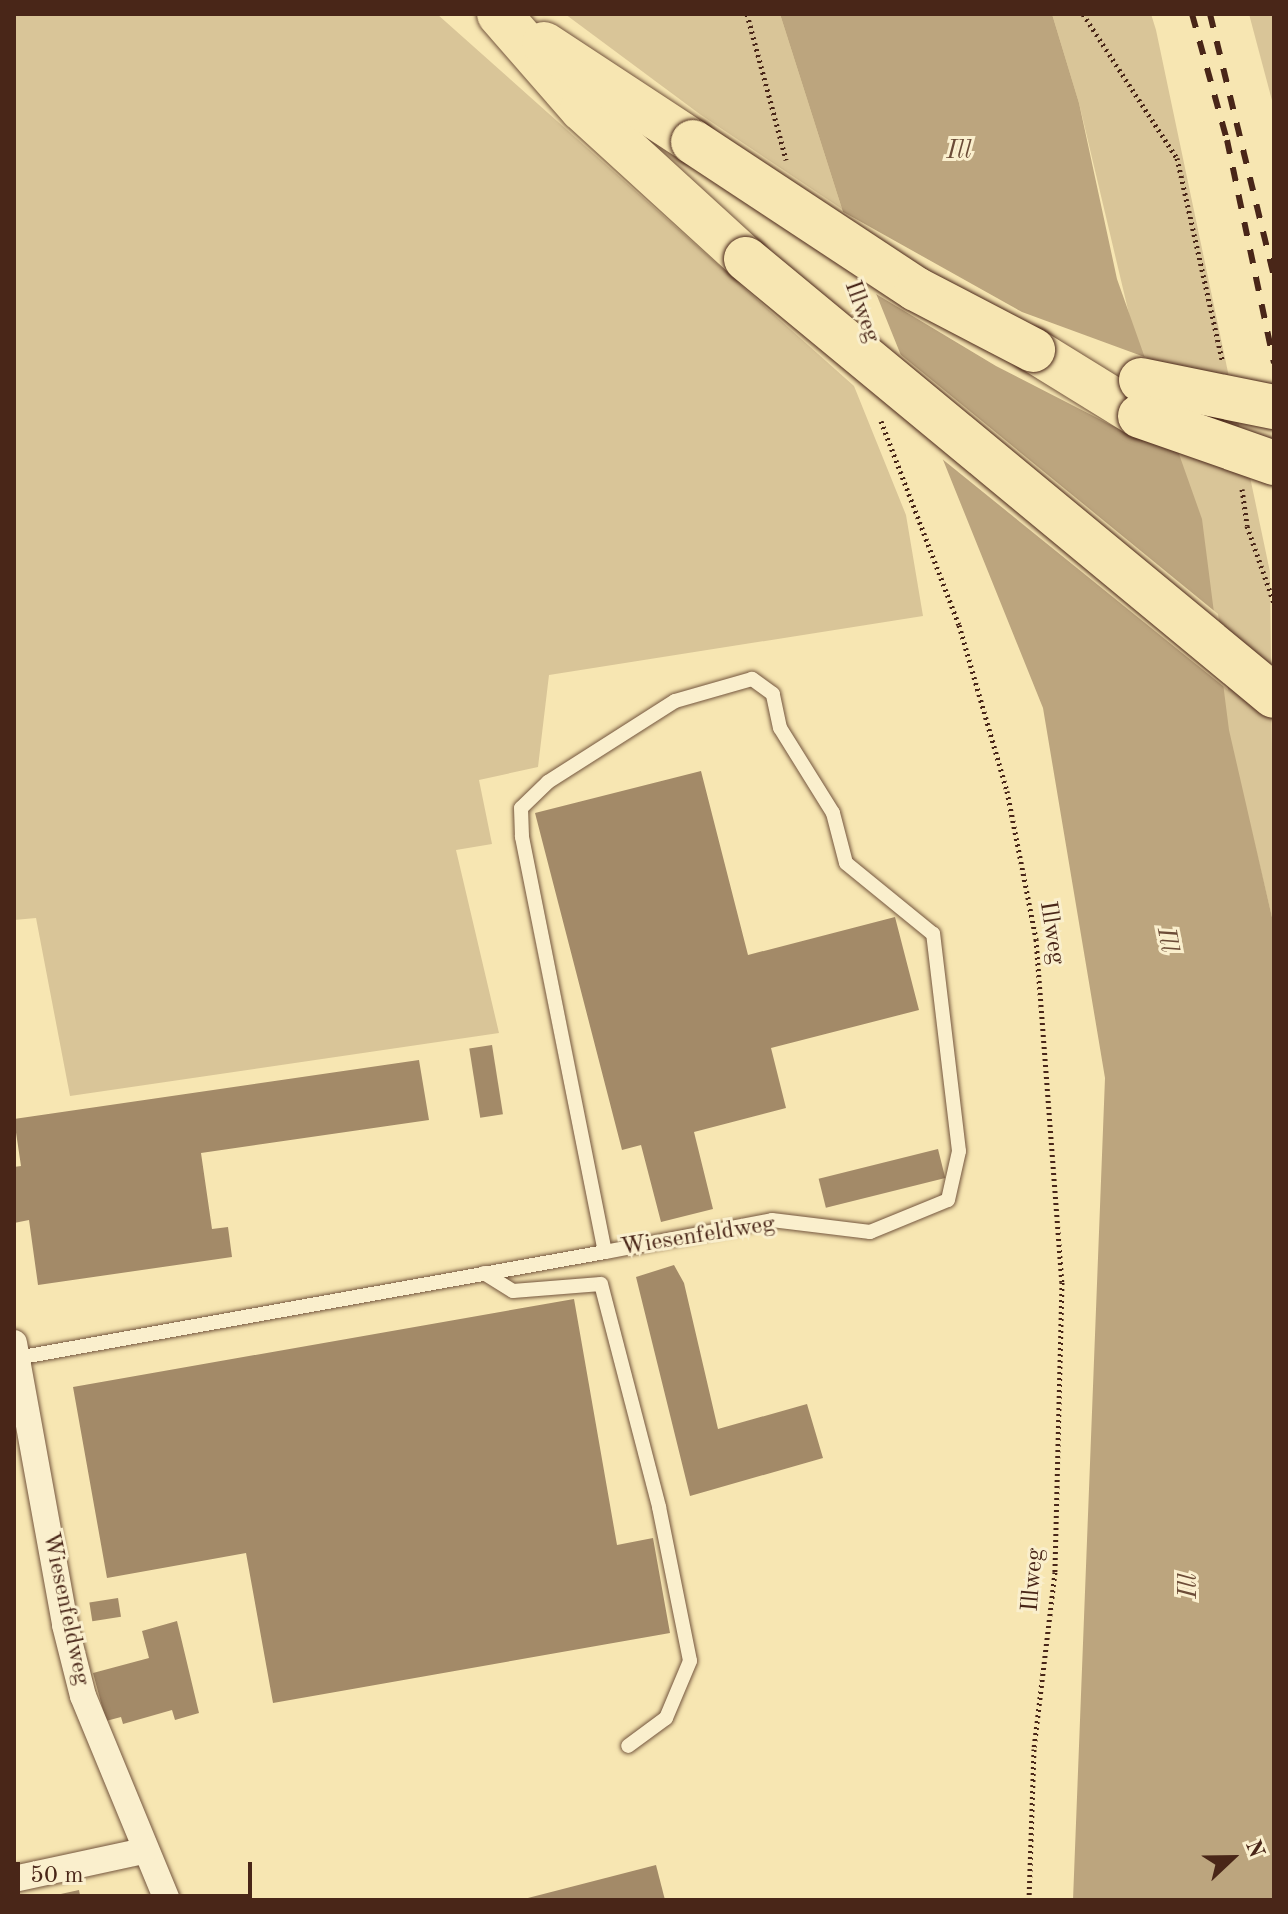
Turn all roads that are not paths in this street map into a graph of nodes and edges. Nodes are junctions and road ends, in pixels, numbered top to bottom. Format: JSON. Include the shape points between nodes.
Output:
{"nodes":[{"id":1,"x":501,"y":15,"type":"edge"},
{"id":2,"x":1033,"y":350,"type":"junction"},
{"id":3,"x":1274,"y":407,"type":"edge"},
{"id":4,"x":1258,"y":472,"type":"edge"},
{"id":5,"x":1274,"y":696,"type":"edge"},
{"id":6,"x":605,"y":1252,"type":"junction"},
{"id":7,"x":484,"y":1273,"type":"junction"},
{"id":8,"x":16,"y":1351,"type":"edge"},
{"id":9,"x":628,"y":1746,"type":"dead end"},
{"id":10,"x":144,"y":1851,"type":"junction"},
{"id":11,"x":14,"y":1879,"type":"edge"},
{"id":12,"x":167,"y":1900,"type":"edge"}],
"edges":[{"from":1,"to":2,"type":"highway","bridge":true,"via":[[916,289]]},
{"from":1,"to":5,"type":"highway","bridge":true,"via":[[582,109],[746,259]]},
{"from":2,"to":3,"type":"highway","bridge":true,"via":[[1172,387]]},
{"from":2,"to":4,"type":"highway","bridge":true,"via":[[1140,416]]},
{"from":6,"to":6,"type":"lane","name":"Wiesenfeldweg","via":[[772,1220],[870,1232],[948,1200],[959,1151],[933,934],[846,863],[833,813],[780,728],[773,694],[752,679],[675,701],[548,782],[521,808],[522,837]]},
{"from":6,"to":7,"type":"lane","name":"Wiesenfeldweg"},
{"from":7,"to":8,"type":"lane","name":"Wiesenfeldweg"},
{"from":7,"to":9,"type":"lane","via":[[513,1291],[601,1284],[659,1507],[690,1661],[666,1718]]},
{"from":8,"to":10,"type":"street","name":"Wiesenfeldweg","via":[[68,1639],[83,1696]]},
{"from":10,"to":11,"type":"street"},
{"from":10,"to":12,"type":"street","name":"Wiesenfeldweg"}]}
